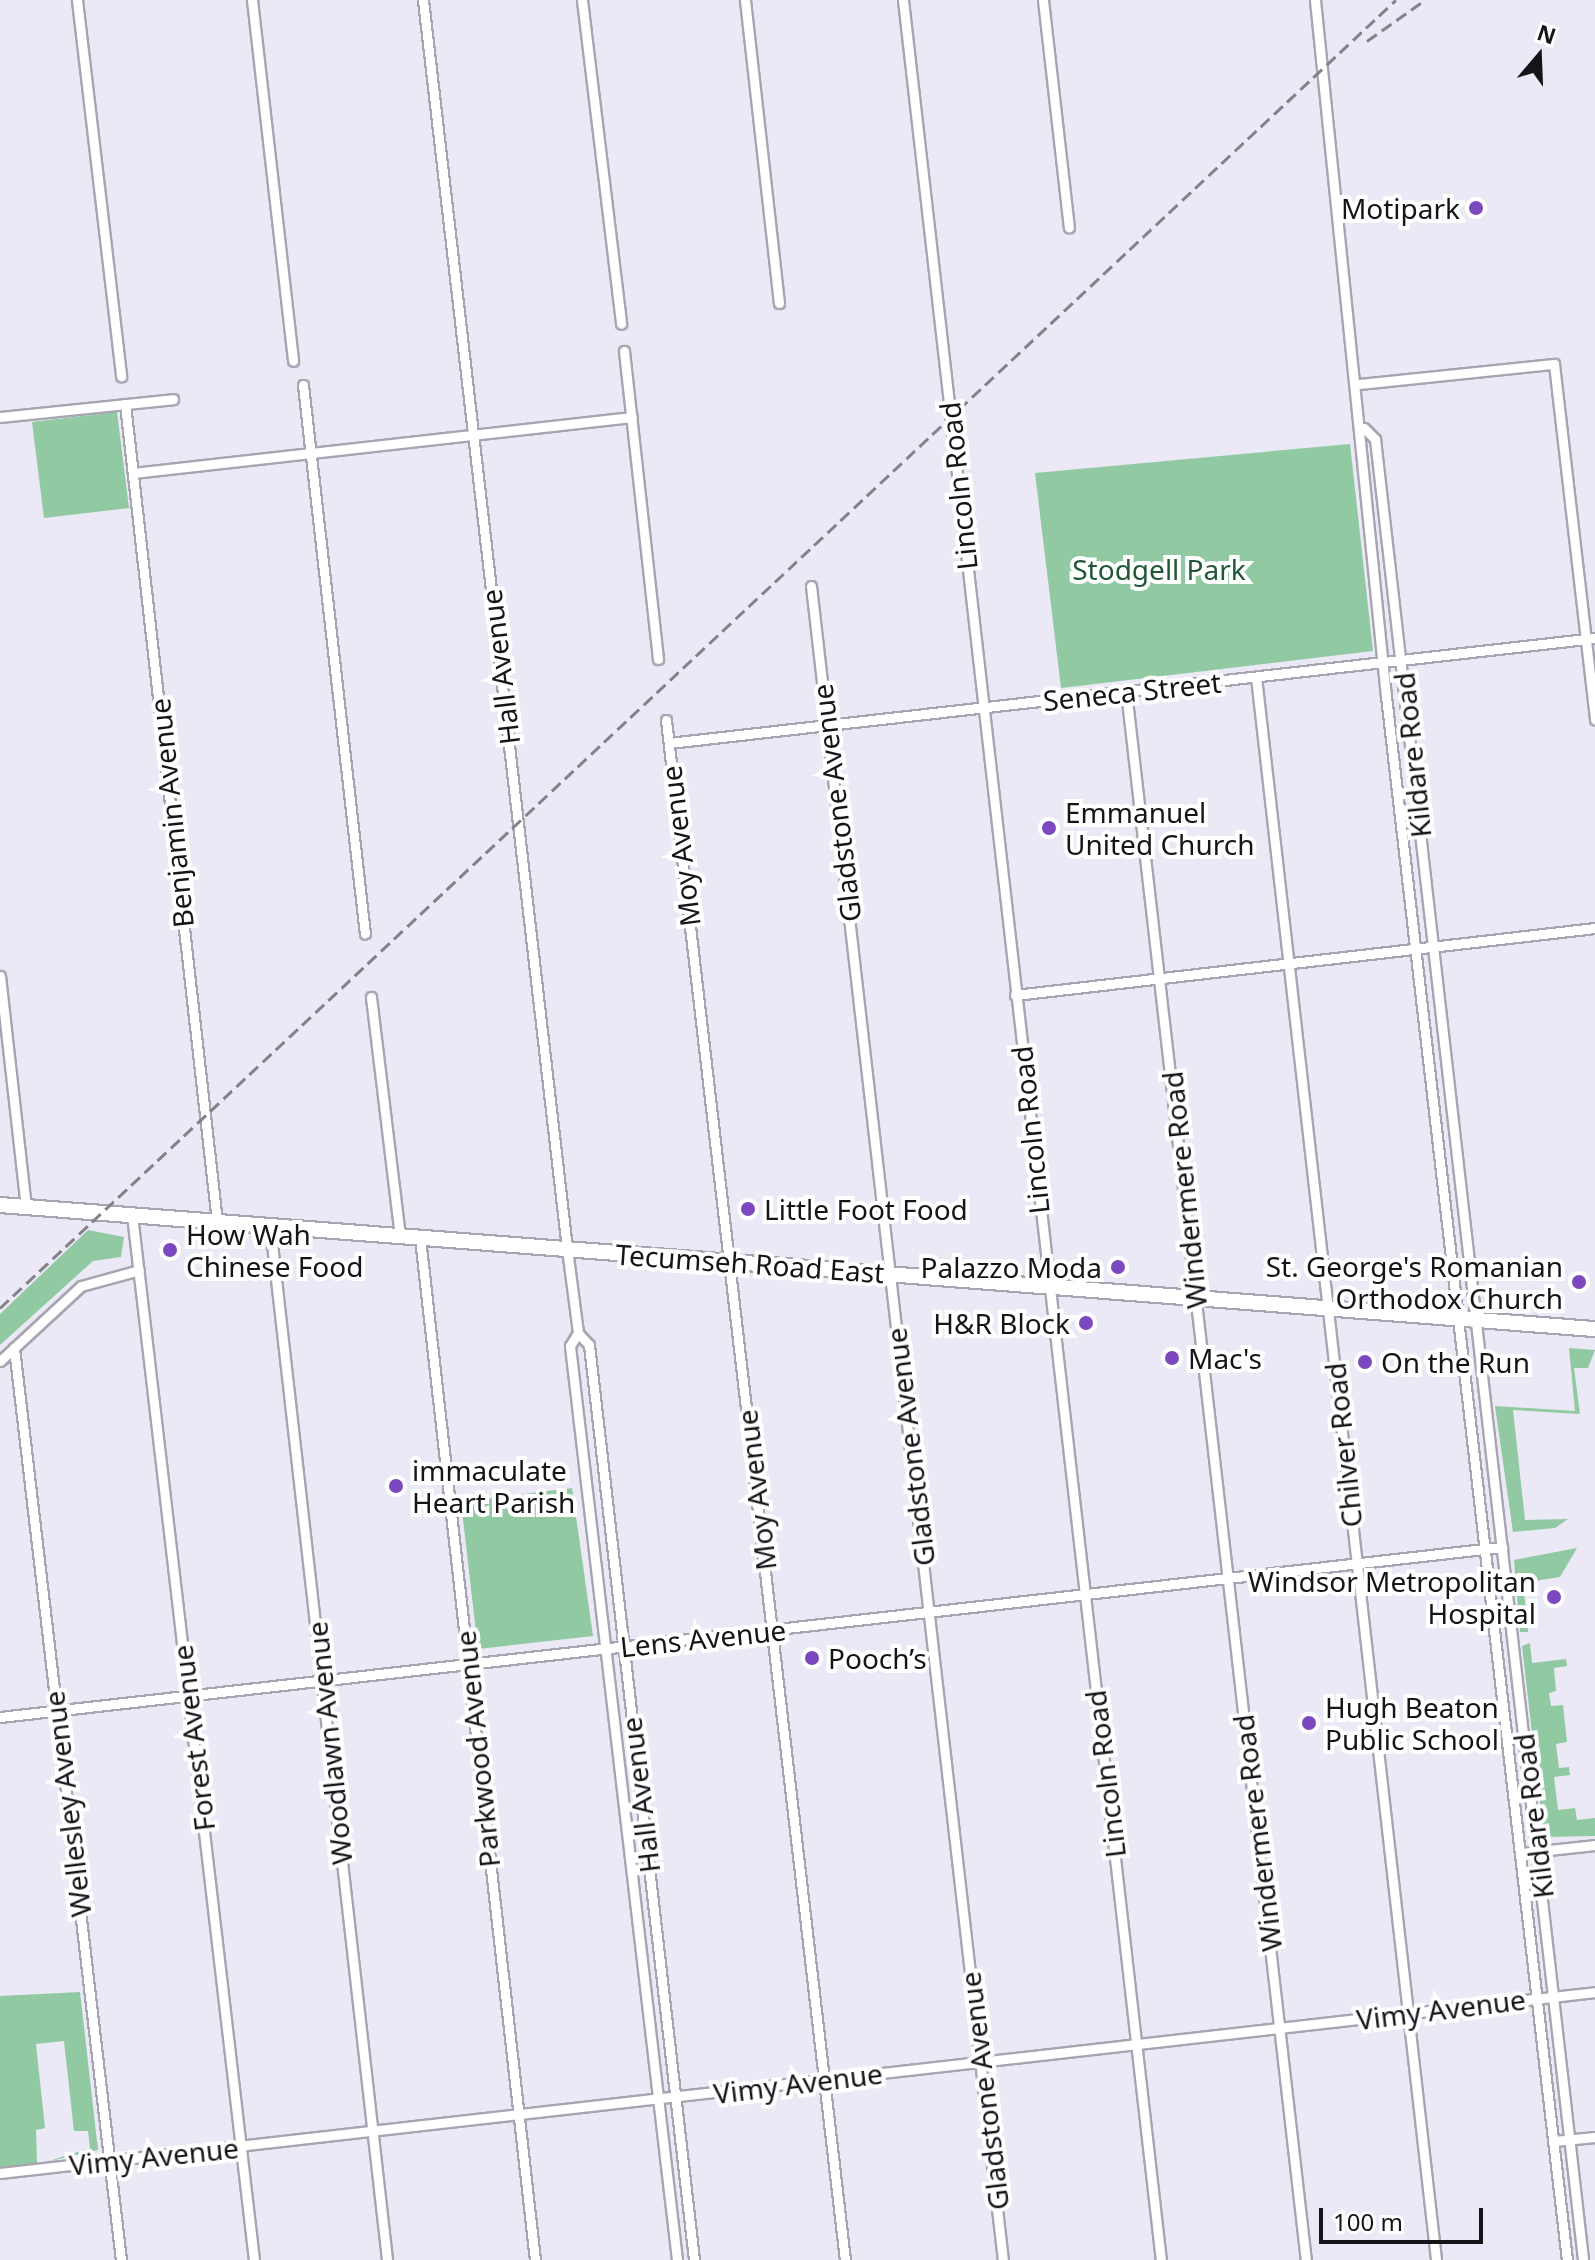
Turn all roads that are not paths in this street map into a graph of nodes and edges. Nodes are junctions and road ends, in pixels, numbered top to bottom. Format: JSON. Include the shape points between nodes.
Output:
{"nodes":[{"id":1,"x":77,"y":0,"type":"edge"},
{"id":2,"x":252,"y":0,"type":"edge"},
{"id":3,"x":423,"y":0,"type":"edge"},
{"id":4,"x":582,"y":0,"type":"edge"},
{"id":5,"x":745,"y":0,"type":"edge"},
{"id":6,"x":903,"y":0,"type":"edge"},
{"id":7,"x":1043,"y":0,"type":"edge"},
{"id":8,"x":1315,"y":0,"type":"edge"},
{"id":9,"x":1069,"y":228,"type":"dead end"},
{"id":10,"x":779,"y":303,"type":"dead end"},
{"id":11,"x":621,"y":324,"type":"dead end"},
{"id":12,"x":624,"y":351,"type":"dead end"},
{"id":13,"x":293,"y":361,"type":"dead end"},
{"id":14,"x":121,"y":376,"type":"dead end"},
{"id":15,"x":1359,"y":384,"type":"junction"},
{"id":16,"x":303,"y":385,"type":"dead end"},
{"id":17,"x":173,"y":399,"type":"dead end"},
{"id":18,"x":125,"y":404,"type":"junction"},
{"id":19,"x":0,"y":417,"type":"edge"},
{"id":20,"x":632,"y":417,"type":"junction"},
{"id":21,"x":1364,"y":428,"type":"junction"},
{"id":22,"x":473,"y":435,"type":"junction"},
{"id":23,"x":311,"y":453,"type":"junction"},
{"id":24,"x":133,"y":473,"type":"junction"},
{"id":25,"x":811,"y":586,"type":"dead end"},
{"id":26,"x":1590,"y":639,"type":"edge"},
{"id":27,"x":658,"y":659,"type":"dead end"},
{"id":28,"x":1401,"y":660,"type":"junction"},
{"id":29,"x":1384,"y":662,"type":"junction"},
{"id":30,"x":1256,"y":677,"type":"junction"},
{"id":31,"x":1126,"y":691,"type":"junction"},
{"id":32,"x":983,"y":707,"type":"junction"},
{"id":33,"x":666,"y":720,"type":"dead end"},
{"id":34,"x":1595,"y":720,"type":"edge"},
{"id":35,"x":827,"y":725,"type":"junction"},
{"id":36,"x":669,"y":743,"type":"junction"},
{"id":37,"x":1595,"y":928,"type":"edge"},
{"id":38,"x":365,"y":934,"type":"dead end"},
{"id":39,"x":1433,"y":947,"type":"junction"},
{"id":40,"x":1415,"y":949,"type":"junction"},
{"id":41,"x":1289,"y":963,"type":"junction"},
{"id":42,"x":0,"y":976,"type":"edge"},
{"id":43,"x":1159,"y":979,"type":"junction"},
{"id":44,"x":1015,"y":995,"type":"junction"},
{"id":45,"x":371,"y":997,"type":"dead end"},
{"id":46,"x":1449,"y":1086,"type":"junction"},
{"id":47,"x":1432,"y":1089,"type":"junction"},
{"id":48,"x":0,"y":1205,"type":"edge"},
{"id":49,"x":26,"y":1207,"type":"junction"},
{"id":50,"x":132,"y":1215,"type":"junction"},
{"id":51,"x":217,"y":1222,"type":"junction"},
{"id":52,"x":270,"y":1226,"type":"junction"},
{"id":53,"x":400,"y":1236,"type":"junction"},
{"id":54,"x":420,"y":1238,"type":"junction"},
{"id":55,"x":567,"y":1249,"type":"junction"},
{"id":56,"x":728,"y":1261,"type":"junction"},
{"id":57,"x":139,"y":1270,"type":"junction"},
{"id":58,"x":890,"y":1274,"type":"junction"},
{"id":59,"x":1048,"y":1286,"type":"junction"},
{"id":60,"x":1196,"y":1298,"type":"junction"},
{"id":61,"x":1328,"y":1308,"type":"junction"},
{"id":62,"x":1459,"y":1318,"type":"junction"},
{"id":63,"x":1476,"y":1319,"type":"junction"},
{"id":64,"x":1595,"y":1329,"type":"edge"},
{"id":65,"x":578,"y":1333,"type":"junction"},
{"id":66,"x":14,"y":1348,"type":"junction"},
{"id":67,"x":0,"y":1361,"type":"edge"},
{"id":68,"x":1502,"y":1547,"type":"junction"},
{"id":69,"x":1485,"y":1550,"type":"junction"},
{"id":70,"x":1357,"y":1564,"type":"junction"},
{"id":71,"x":1228,"y":1579,"type":"junction"},
{"id":72,"x":1084,"y":1595,"type":"junction"},
{"id":73,"x":929,"y":1612,"type":"junction"},
{"id":74,"x":772,"y":1630,"type":"junction"},
{"id":75,"x":623,"y":1647,"type":"junction"},
{"id":76,"x":606,"y":1649,"type":"junction"},
{"id":77,"x":467,"y":1665,"type":"junction"},
{"id":78,"x":322,"y":1681,"type":"junction"},
{"id":79,"x":189,"y":1696,"type":"junction"},
{"id":80,"x":57,"y":1711,"type":"junction"},
{"id":81,"x":0,"y":1717,"type":"edge"},
{"id":82,"x":1595,"y":1845,"type":"edge"},
{"id":83,"x":1537,"y":1851,"type":"junction"},
{"id":84,"x":1521,"y":1853,"type":"junction"},
{"id":85,"x":1595,"y":1992,"type":"edge"},
{"id":86,"x":1553,"y":1996,"type":"junction"},
{"id":87,"x":1537,"y":1998,"type":"junction"},
{"id":88,"x":1408,"y":2013,"type":"junction"},
{"id":89,"x":1280,"y":2028,"type":"junction"},
{"id":90,"x":1136,"y":2044,"type":"junction"},
{"id":91,"x":980,"y":2062,"type":"junction"},
{"id":92,"x":824,"y":2080,"type":"junction"},
{"id":93,"x":675,"y":2097,"type":"junction"},
{"id":94,"x":658,"y":2099,"type":"junction"},
{"id":95,"x":519,"y":2115,"type":"junction"},
{"id":96,"x":373,"y":2131,"type":"junction"},
{"id":97,"x":1595,"y":2137,"type":"edge"},
{"id":98,"x":1570,"y":2139,"type":"junction"},
{"id":99,"x":1554,"y":2141,"type":"junction"},
{"id":100,"x":241,"y":2146,"type":"junction"},
{"id":101,"x":109,"y":2161,"type":"junction"},
{"id":102,"x":0,"y":2173,"type":"edge"},
{"id":103,"x":121,"y":2260,"type":"edge"},
{"id":104,"x":254,"y":2260,"type":"edge"},
{"id":105,"x":387,"y":2260,"type":"edge"},
{"id":106,"x":535,"y":2260,"type":"edge"},
{"id":107,"x":677,"y":2260,"type":"edge"},
{"id":108,"x":694,"y":2260,"type":"edge"},
{"id":109,"x":845,"y":2260,"type":"edge"},
{"id":110,"x":1003,"y":2260,"type":"edge"},
{"id":111,"x":1161,"y":2260,"type":"edge"},
{"id":112,"x":1306,"y":2260,"type":"edge"},
{"id":113,"x":1436,"y":2260,"type":"edge"},
{"id":114,"x":1567,"y":2260,"type":"edge"},
{"id":115,"x":1583,"y":2260,"type":"edge"}],
"edges":[{"from":1,"to":14,"type":"street"},
{"from":2,"to":13,"type":"street"},
{"from":3,"to":22,"type":"street","name":"Hall Avenue"},
{"from":4,"to":11,"type":"street"},
{"from":5,"to":10,"type":"street"},
{"from":6,"to":32,"type":"street","name":"Lincoln Road"},
{"from":7,"to":9,"type":"street"},
{"from":8,"to":15,"type":"street","name":"Kildare Road"},
{"from":12,"to":20,"type":"street"},
{"from":15,"to":21,"type":"street","name":"Kildare Road"},
{"from":15,"to":26,"type":"street","via":[[1554,364]]},
{"from":16,"to":23,"type":"street"},
{"from":17,"to":18,"type":"street"},
{"from":18,"to":19,"type":"street"},
{"from":18,"to":24,"type":"street","name":"Benjamin Avenue"},
{"from":20,"to":22,"type":"street"},
{"from":20,"to":27,"type":"street"},
{"from":21,"to":28,"type":"street","name":"Kildare Road","via":[[1375,439]]},
{"from":21,"to":29,"type":"street","name":"Kildare Road","via":[[1358,440]]},
{"from":22,"to":23,"type":"street"},
{"from":22,"to":55,"type":"street","name":"Hall Avenue"},
{"from":23,"to":24,"type":"street"},
{"from":23,"to":38,"type":"street"},
{"from":24,"to":51,"type":"street","name":"Benjamin Avenue"},
{"from":25,"to":35,"type":"street","name":"Gladstone Avenue"},
{"from":26,"to":28,"type":"street","name":"Seneca Street"},
{"from":26,"to":34,"type":"street"},
{"from":28,"to":29,"type":"street","name":"Seneca Street"},
{"from":28,"to":39,"type":"street","name":"Kildare Road"},
{"from":29,"to":30,"type":"street","name":"Seneca Street"},
{"from":29,"to":40,"type":"street","name":"Kildare Road"},
{"from":30,"to":31,"type":"street","name":"Seneca Street"},
{"from":30,"to":41,"type":"street","name":"Chilver Road"},
{"from":31,"to":32,"type":"street","name":"Seneca Street"},
{"from":31,"to":43,"type":"street","name":"Windermere Road"},
{"from":32,"to":35,"type":"street","name":"Seneca Street"},
{"from":32,"to":44,"type":"street","name":"Lincoln Road"},
{"from":33,"to":36,"type":"street","name":"Moy Avenue"},
{"from":35,"to":36,"type":"street","name":"Seneca Street"},
{"from":35,"to":58,"type":"street","name":"Gladstone Avenue"},
{"from":36,"to":56,"type":"street","name":"Moy Avenue"},
{"from":37,"to":39,"type":"street"},
{"from":39,"to":40,"type":"street"},
{"from":39,"to":46,"type":"street","name":"Kildare Road"},
{"from":40,"to":41,"type":"street"},
{"from":40,"to":47,"type":"street","name":"Kildare Road"},
{"from":41,"to":43,"type":"street"},
{"from":41,"to":61,"type":"street","name":"Chilver Road"},
{"from":42,"to":49,"type":"street"},
{"from":43,"to":44,"type":"street"},
{"from":43,"to":60,"type":"street","name":"Windermere Road"},
{"from":44,"to":59,"type":"street","name":"Lincoln Road"},
{"from":45,"to":53,"type":"street"},
{"from":46,"to":47,"type":"street"},
{"from":46,"to":63,"type":"street","name":"Kildare Road"},
{"from":47,"to":62,"type":"street","name":"Kildare Road"},
{"from":48,"to":49,"type":"main road","name":"Tecumseh Road East"},
{"from":49,"to":50,"type":"main road","name":"Tecumseh Road East"},
{"from":50,"to":51,"type":"main road","name":"Tecumseh Road East"},
{"from":50,"to":57,"type":"street","name":"Forest Avenue"},
{"from":51,"to":52,"type":"main road","name":"Tecumseh Road East"},
{"from":52,"to":53,"type":"main road","name":"Tecumseh Road East"},
{"from":52,"to":78,"type":"street","name":"Woodlawn Avenue"},
{"from":53,"to":54,"type":"main road","name":"Tecumseh Road East"},
{"from":54,"to":55,"type":"main road","name":"Tecumseh Road East"},
{"from":54,"to":77,"type":"street","name":"Parkwood Avenue"},
{"from":55,"to":56,"type":"main road","name":"Tecumseh Road East"},
{"from":55,"to":65,"type":"street","name":"Hall Avenue"},
{"from":56,"to":58,"type":"main road","name":"Tecumseh Road East"},
{"from":56,"to":74,"type":"street","name":"Moy Avenue"},
{"from":57,"to":66,"type":"street","via":[[81,1286]]},
{"from":57,"to":79,"type":"street","name":"Forest Avenue"},
{"from":58,"to":59,"type":"main road","name":"Tecumseh Road East"},
{"from":58,"to":73,"type":"street","name":"Gladstone Avenue"},
{"from":59,"to":60,"type":"main road","name":"Tecumseh Road East"},
{"from":59,"to":72,"type":"street","name":"Lincoln Road"},
{"from":60,"to":61,"type":"main road","name":"Tecumseh Road East"},
{"from":60,"to":71,"type":"street","name":"Windermere Road"},
{"from":61,"to":62,"type":"main road","name":"Tecumseh Road East"},
{"from":61,"to":70,"type":"street","name":"Chilver Road"},
{"from":62,"to":63,"type":"main road","name":"Tecumseh Road East"},
{"from":62,"to":69,"type":"street","name":"Kildare Road"},
{"from":63,"to":64,"type":"main road","name":"Tecumseh Road East"},
{"from":63,"to":68,"type":"street","name":"Kildare Road"},
{"from":65,"to":75,"type":"street","name":"Hall Avenue","via":[[589,1345]]},
{"from":65,"to":76,"type":"street","name":"Hall Avenue","via":[[570,1346]]},
{"from":66,"to":67,"type":"street"},
{"from":66,"to":80,"type":"street","name":"Wellesley Avenue"},
{"from":68,"to":69,"type":"street","name":"Lens Avenue"},
{"from":68,"to":83,"type":"street","name":"Kildare Road"},
{"from":69,"to":70,"type":"street","name":"Lens Avenue"},
{"from":69,"to":84,"type":"street","name":"Kildare Road"},
{"from":70,"to":71,"type":"street","name":"Lens Avenue"},
{"from":70,"to":88,"type":"street","name":"Chilver Road"},
{"from":71,"to":72,"type":"street","name":"Lens Avenue"},
{"from":71,"to":89,"type":"street","name":"Windermere Road"},
{"from":72,"to":73,"type":"street","name":"Lens Avenue"},
{"from":72,"to":90,"type":"street","name":"Lincoln Road"},
{"from":73,"to":74,"type":"street","name":"Lens Avenue"},
{"from":73,"to":91,"type":"street","name":"Gladstone Avenue"},
{"from":74,"to":75,"type":"street","name":"Lens Avenue"},
{"from":74,"to":92,"type":"street","name":"Moy Avenue"},
{"from":75,"to":76,"type":"street","name":"Lens Avenue"},
{"from":75,"to":93,"type":"street","name":"Hall Avenue"},
{"from":76,"to":77,"type":"street","name":"Lens Avenue"},
{"from":76,"to":94,"type":"street","name":"Hall Avenue"},
{"from":77,"to":78,"type":"street","name":"Lens Avenue"},
{"from":77,"to":95,"type":"street","name":"Parkwood Avenue"},
{"from":78,"to":79,"type":"street","name":"Lens Avenue"},
{"from":78,"to":96,"type":"street","name":"Woodlawn Avenue"},
{"from":79,"to":80,"type":"street","name":"Lens Avenue"},
{"from":79,"to":100,"type":"street","name":"Forest Avenue"},
{"from":80,"to":81,"type":"street","name":"Lens Avenue"},
{"from":80,"to":101,"type":"street","name":"Wellesley Avenue"},
{"from":82,"to":83,"type":"street"},
{"from":83,"to":84,"type":"street"},
{"from":83,"to":86,"type":"street","name":"Kildare Road"},
{"from":84,"to":87,"type":"street","name":"Kildare Road"},
{"from":85,"to":86,"type":"street","name":"Vimy Avenue"},
{"from":86,"to":87,"type":"street","name":"Vimy Avenue"},
{"from":86,"to":98,"type":"street","name":"Kildare Road"},
{"from":87,"to":88,"type":"street","name":"Vimy Avenue"},
{"from":87,"to":99,"type":"street","name":"Kildare Road"},
{"from":88,"to":89,"type":"street","name":"Vimy Avenue"},
{"from":88,"to":113,"type":"street","name":"Chilver Road"},
{"from":89,"to":90,"type":"street","name":"Vimy Avenue"},
{"from":89,"to":112,"type":"street","name":"Windermere Road"},
{"from":90,"to":91,"type":"street","name":"Vimy Avenue"},
{"from":90,"to":111,"type":"street","name":"Lincoln Road"},
{"from":91,"to":92,"type":"street","name":"Vimy Avenue"},
{"from":91,"to":110,"type":"street","name":"Gladstone Avenue"},
{"from":92,"to":93,"type":"street","name":"Vimy Avenue"},
{"from":92,"to":109,"type":"street","name":"Moy Avenue"},
{"from":93,"to":94,"type":"street","name":"Vimy Avenue"},
{"from":93,"to":108,"type":"street","name":"Hall Avenue"},
{"from":94,"to":95,"type":"street","name":"Vimy Avenue"},
{"from":94,"to":107,"type":"street","name":"Hall Avenue"},
{"from":95,"to":96,"type":"street","name":"Vimy Avenue"},
{"from":95,"to":106,"type":"street","name":"Parkwood Avenue"},
{"from":96,"to":100,"type":"street","name":"Vimy Avenue"},
{"from":96,"to":105,"type":"street","name":"Woodlawn Avenue"},
{"from":97,"to":98,"type":"street"},
{"from":98,"to":99,"type":"street"},
{"from":98,"to":115,"type":"street","name":"Kildare Road"},
{"from":99,"to":114,"type":"street","name":"Kildare Road"},
{"from":100,"to":101,"type":"street","name":"Vimy Avenue"},
{"from":100,"to":104,"type":"street","name":"Forest Avenue"},
{"from":101,"to":102,"type":"street","name":"Vimy Avenue"},
{"from":101,"to":103,"type":"street","name":"Wellesley Avenue"}]}
